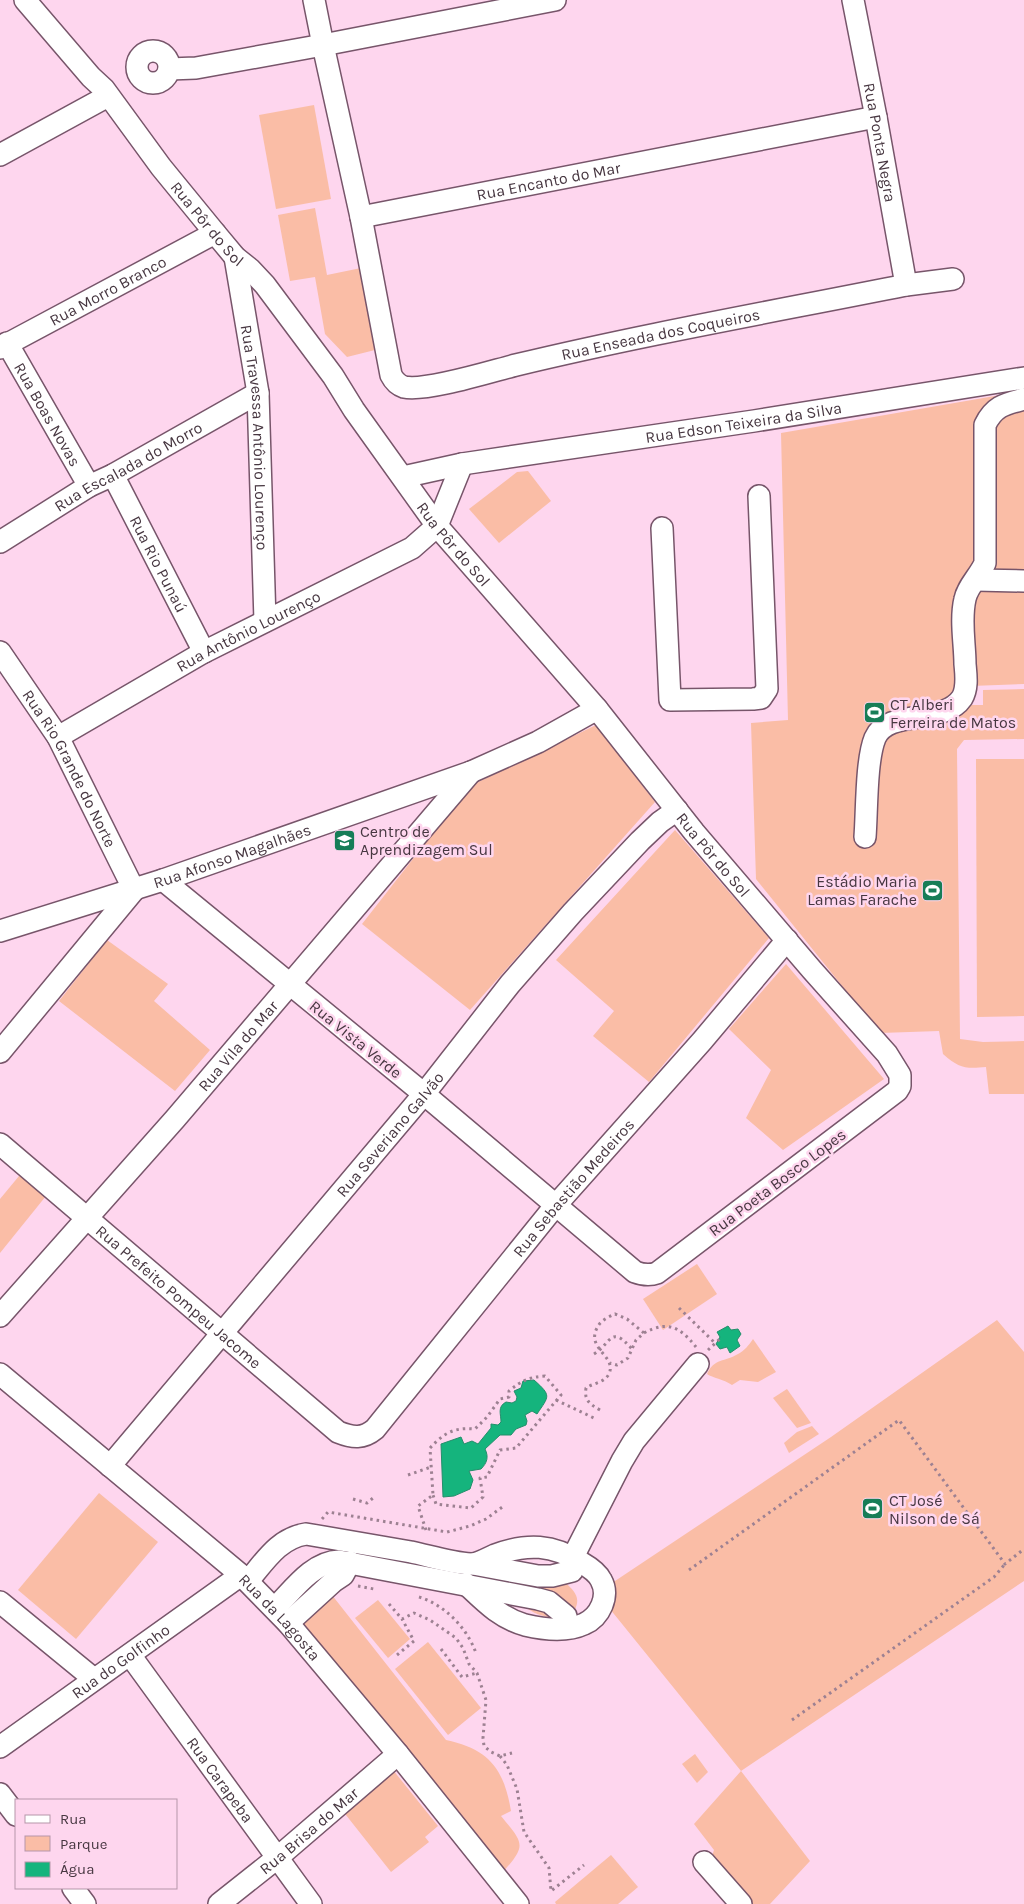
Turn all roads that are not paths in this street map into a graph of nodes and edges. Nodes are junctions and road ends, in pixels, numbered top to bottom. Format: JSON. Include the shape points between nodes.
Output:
{"nodes":[{"id":1,"x":25,"y":0,"type":"edge"},
{"id":2,"x":314,"y":0,"type":"edge"},
{"id":3,"x":555,"y":0,"type":"edge"},
{"id":4,"x":852,"y":0,"type":"edge"},
{"id":5,"x":323,"y":45,"type":"junction"},
{"id":6,"x":169,"y":69,"type":"dead end"},
{"id":7,"x":108,"y":96,"type":"junction"},
{"id":8,"x":876,"y":117,"type":"junction"},
{"id":9,"x":0,"y":154,"type":"edge"},
{"id":10,"x":361,"y":217,"type":"junction"},
{"id":11,"x":215,"y":233,"type":"junction"},
{"id":12,"x":235,"y":257,"type":"junction"},
{"id":13,"x":954,"y":279,"type":"dead end"},
{"id":14,"x":906,"y":285,"type":"junction"},
{"id":15,"x":3,"y":346,"type":"edge"},
{"id":16,"x":1024,"y":378,"type":"edge"},
{"id":17,"x":258,"y":393,"type":"junction"},
{"id":18,"x":1024,"y":399,"type":"edge"},
{"id":19,"x":462,"y":464,"type":"junction"},
{"id":20,"x":113,"y":475,"type":"junction"},
{"id":21,"x":403,"y":477,"type":"junction"},
{"id":22,"x":89,"y":486,"type":"junction"},
{"id":23,"x":759,"y":496,"type":"dead end"},
{"id":24,"x":437,"y":526,"type":"junction"},
{"id":25,"x":662,"y":528,"type":"dead end"},
{"id":26,"x":0,"y":542,"type":"edge"},
{"id":27,"x":976,"y":580,"type":"junction"},
{"id":28,"x":1024,"y":581,"type":"edge"},
{"id":29,"x":265,"y":621,"type":"junction"},
{"id":30,"x":0,"y":652,"type":"edge"},
{"id":31,"x":204,"y":652,"type":"junction"},
{"id":32,"x":597,"y":708,"type":"junction"},
{"id":33,"x":58,"y":737,"type":"junction"},
{"id":34,"x":471,"y":772,"type":"junction"},
{"id":35,"x":677,"y":810,"type":"junction"},
{"id":36,"x":865,"y":837,"type":"dead end"},
{"id":37,"x":163,"y":880,"type":"junction"},
{"id":38,"x":134,"y":890,"type":"junction"},
{"id":39,"x":0,"y":931,"type":"edge"},
{"id":40,"x":786,"y":940,"type":"junction"},
{"id":41,"x":290,"y":984,"type":"junction"},
{"id":42,"x":0,"y":1052,"type":"edge"},
{"id":43,"x":900,"y":1075,"type":"joint"},
{"id":44,"x":424,"y":1094,"type":"junction"},
{"id":45,"x":0,"y":1144,"type":"edge"},
{"id":46,"x":555,"y":1206,"type":"junction"},
{"id":47,"x":87,"y":1218,"type":"junction"},
{"id":48,"x":641,"y":1274,"type":"joint"},
{"id":49,"x":0,"y":1316,"type":"edge"},
{"id":50,"x":223,"y":1333,"type":"junction"},
{"id":51,"x":701,"y":1355,"type":"road end"},
{"id":52,"x":0,"y":1374,"type":"edge"},
{"id":53,"x":363,"y":1437,"type":"joint"},
{"id":54,"x":110,"y":1466,"type":"junction"},
{"id":55,"x":473,"y":1564,"type":"junction"},
{"id":56,"x":572,"y":1564,"type":"junction"},
{"id":57,"x":244,"y":1578,"type":"junction"},
{"id":58,"x":466,"y":1584,"type":"junction"},
{"id":59,"x":0,"y":1602,"type":"edge"},
{"id":60,"x":282,"y":1615,"type":"junction"},
{"id":61,"x":566,"y":1616,"type":"dead end"},
{"id":62,"x":130,"y":1655,"type":"junction"},
{"id":63,"x":94,"y":1680,"type":"junction"},
{"id":64,"x":0,"y":1747,"type":"edge"},
{"id":65,"x":398,"y":1754,"type":"junction"},
{"id":66,"x":0,"y":1794,"type":"edge"},
{"id":67,"x":15,"y":1814,"type":"edge"},
{"id":68,"x":277,"y":1858,"type":"junction"},
{"id":69,"x":704,"y":1862,"type":"dead end"},
{"id":70,"x":506,"y":1874,"type":"dead end"},
{"id":71,"x":74,"y":1889,"type":"edge"},
{"id":72,"x":85,"y":1904,"type":"edge"},
{"id":73,"x":219,"y":1904,"type":"edge"},
{"id":74,"x":312,"y":1904,"type":"edge"},
{"id":75,"x":518,"y":1904,"type":"edge"},
{"id":76,"x":531,"y":1904,"type":"edge"},
{"id":77,"x":741,"y":1904,"type":"edge"}],
"edges":[{"from":1,"to":7,"type":"street","name":"Rua Pôr do Sol"},
{"from":2,"to":5,"type":"street"},
{"from":3,"to":5,"type":"street"},
{"from":4,"to":8,"type":"street","name":"Rua Ponta Negra"},
{"from":5,"to":6,"type":"street","via":[[196,68]]},
{"from":5,"to":10,"type":"street"},
{"from":7,"to":9,"type":"street"},
{"from":7,"to":11,"type":"street","name":"Rua Pôr do Sol"},
{"from":8,"to":10,"type":"street","name":"Rua Encanto do Mar"},
{"from":8,"to":14,"type":"street","name":"Rua Ponta Negra"},
{"from":10,"to":14,"type":"street","name":"Rua Enseada dos Coqueiros","via":[[391,375],[404,387],[440,384],[561,354]]},
{"from":11,"to":12,"type":"street","name":"Rua Pôr do Sol"},
{"from":11,"to":15,"type":"street","name":"Rua Morro Branco"},
{"from":12,"to":17,"type":"street","name":"Rua Travessa Antônio Lourenço"},
{"from":12,"to":21,"type":"street","name":"Rua Pôr do Sol","via":[[255,274],[290,318]]},
{"from":13,"to":14,"type":"street","name":"Rua Enseada dos Coqueiros"},
{"from":15,"to":22,"type":"street","name":"Rua Boas Novas"},
{"from":16,"to":19,"type":"street","name":"Rua Edson Teixeira da Silva"},
{"from":17,"to":20,"type":"street","name":"Rua Escalada do Morro"},
{"from":17,"to":29,"type":"street","name":"Rua Travessa Antônio Lourenço"},
{"from":18,"to":27,"type":"street","via":[[996,408],[985,425],[985,563]]},
{"from":19,"to":21,"type":"street","name":"Rua Edson Teixeira da Silva"},
{"from":19,"to":24,"type":"street"},
{"from":20,"to":22,"type":"street","name":"Rua Escalada do Morro"},
{"from":20,"to":31,"type":"street","name":"Rua Rio Punaú"},
{"from":21,"to":24,"type":"street","name":"Rua Pôr do Sol"},
{"from":22,"to":26,"type":"street","name":"Rua Escalada do Morro"},
{"from":23,"to":25,"type":"street","via":[[767,689],[761,698],[670,700]]},
{"from":24,"to":29,"type":"street","name":"Rua Antônio Lourenço","via":[[412,548]]},
{"from":24,"to":32,"type":"street","name":"Rua Pôr do Sol"},
{"from":27,"to":28,"type":"street"},
{"from":27,"to":36,"type":"street","via":[[965,598],[965,692],[946,712],[893,723],[885,726],[876,737],[870,763]]},
{"from":29,"to":31,"type":"street","name":"Rua Antônio Lourenço"},
{"from":30,"to":33,"type":"street","name":"Rua Rio Grande do Norte"},
{"from":31,"to":33,"type":"street","name":"Rua Antônio Lourenço"},
{"from":32,"to":34,"type":"street","name":"Rua Afonso Magalhães","via":[[538,742]]},
{"from":32,"to":35,"type":"street","name":"Rua Pôr do Sol"},
{"from":33,"to":38,"type":"street","name":"Rua Rio Grande do Norte"},
{"from":34,"to":37,"type":"street","name":"Rua Afonso Magalhães"},
{"from":34,"to":41,"type":"street","name":"Rua Vila do Mar"},
{"from":35,"to":40,"type":"street","name":"Rua Pôr do Sol"},
{"from":35,"to":44,"type":"street","name":"Rua Severiano Galvão","via":[[640,841],[573,912],[510,984]]},
{"from":37,"to":38,"type":"street","name":"Rua Afonso Magalhães"},
{"from":37,"to":41,"type":"street","name":"Rua Vista Verde"},
{"from":38,"to":39,"type":"street","name":"Rua Afonso Magalhães"},
{"from":38,"to":42,"type":"street"},
{"from":40,"to":43,"type":"street","name":"Rua Pôr do Sol","via":[[886,1054]]},
{"from":40,"to":46,"type":"street","name":"Rua Sebastião Medeiros","via":[[702,1042]]},
{"from":41,"to":44,"type":"street","name":"Rua Vista Verde"},
{"from":41,"to":47,"type":"street","name":"Rua Vila do Mar"},
{"from":43,"to":48,"type":"street","name":"Rua Poeta Bosco Lopes","via":[[900,1086],[890,1096],[658,1273]]},
{"from":44,"to":46,"type":"street","name":"Rua Vista Verde"},
{"from":44,"to":50,"type":"street","name":"Rua Severiano Galvão"},
{"from":45,"to":47,"type":"street","name":"Rua Prefeito Pompeu Jacome"},
{"from":46,"to":48,"type":"street","name":"Rua Vista Verde"},
{"from":46,"to":53,"type":"street","name":"Rua Sebastião Medeiros","via":[[375,1429]]},
{"from":47,"to":49,"type":"street","name":"Rua Vila do Mar"},
{"from":47,"to":50,"type":"street","name":"Rua Prefeito Pompeu Jacome"},
{"from":50,"to":53,"type":"street","name":"Rua Prefeito Pompeu Jacome","via":[[338,1432]]},
{"from":50,"to":54,"type":"street","name":"Rua Severiano Galvão"},
{"from":51,"to":56,"type":"street","via":[[634,1441]]},
{"from":52,"to":54,"type":"street","name":"Rua da Lagosta"},
{"from":54,"to":57,"type":"street","name":"Rua da Lagosta"},
{"from":55,"to":56,"type":"street","name":"Rua do Golfinho","via":[[538,1576],[552,1576]]},
{"from":55,"to":56,"type":"street","via":[[525,1546],[550,1549]]},
{"from":55,"to":57,"type":"street","name":"Rua do Golfinho","via":[[306,1534],[289,1538]]},
{"from":56,"to":58,"type":"street","via":[[594,1570],[602,1580],[605,1592],[595,1618],[583,1625],[558,1629],[523,1624],[495,1611]]},
{"from":57,"to":60,"type":"street","name":"Rua da Lagosta"},
{"from":57,"to":62,"type":"street","name":"Rua do Golfinho"},
{"from":58,"to":60,"type":"street","via":[[331,1561],[320,1566]]},
{"from":58,"to":61,"type":"street","via":[[549,1602]]},
{"from":59,"to":63,"type":"street"},
{"from":60,"to":65,"type":"street","name":"Rua da Lagosta"},
{"from":62,"to":63,"type":"street","name":"Rua do Golfinho"},
{"from":62,"to":68,"type":"street","name":"Rua Carapeba"},
{"from":63,"to":64,"type":"street","name":"Rua do Golfinho"},
{"from":65,"to":68,"type":"street","name":"Rua Brisa do Mar"},
{"from":65,"to":75,"type":"street","name":"Rua da Lagosta"},
{"from":66,"to":67,"type":"street"},
{"from":68,"to":73,"type":"street","name":"Rua Brisa do Mar"},
{"from":68,"to":74,"type":"street","name":"Rua Carapeba"},
{"from":69,"to":77,"type":"street"},
{"from":70,"to":76,"type":"street"},
{"from":71,"to":72,"type":"street"}]}
